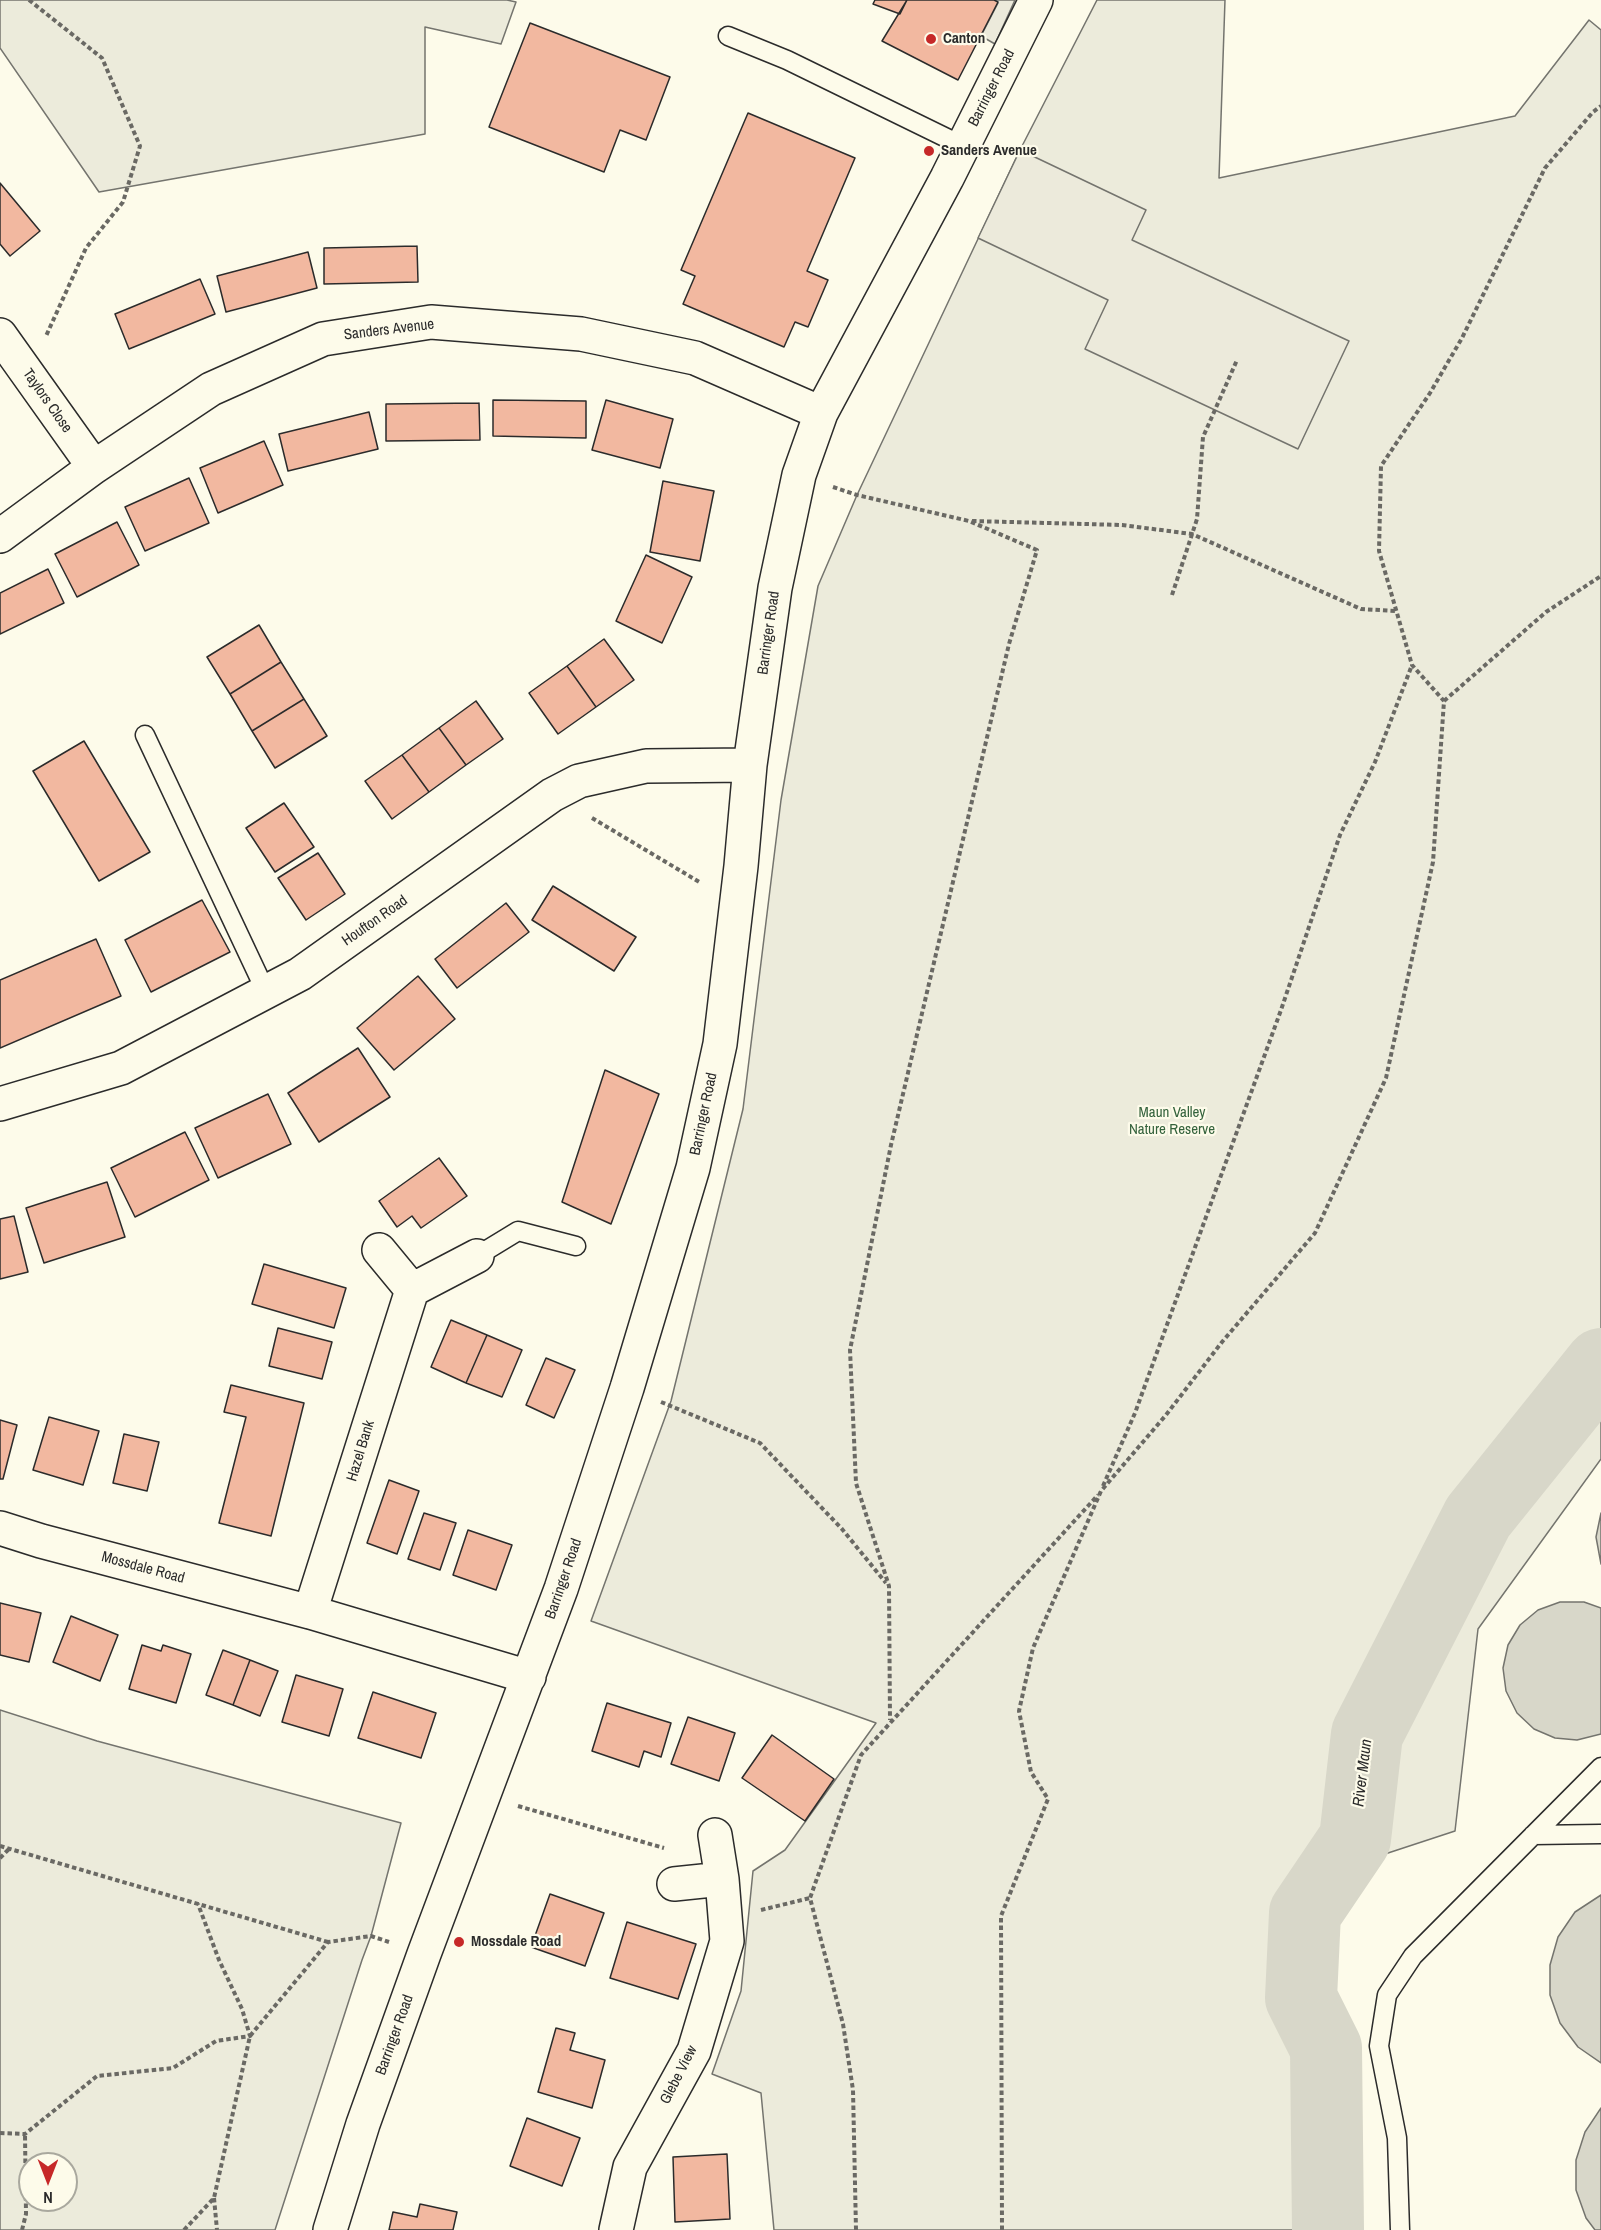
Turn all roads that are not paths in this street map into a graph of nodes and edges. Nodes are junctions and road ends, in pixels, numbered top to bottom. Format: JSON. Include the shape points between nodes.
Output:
{"nodes":[{"id":1,"x":1036,"y":0,"type":"edge"},
{"id":2,"x":728,"y":36,"type":"dead end"},
{"id":3,"x":963,"y":146,"type":"junction"},
{"id":4,"x":0,"y":335,"type":"edge"},
{"id":5,"x":821,"y":413,"type":"junction"},
{"id":6,"x":94,"y":467,"type":"junction"},
{"id":7,"x":0,"y":536,"type":"edge"},
{"id":8,"x":145,"y":735,"type":"dead end"},
{"id":9,"x":750,"y":765,"type":"junction"},
{"id":10,"x":266,"y":992,"type":"junction"},
{"id":11,"x":0,"y":1104,"type":"edge"},
{"id":12,"x":576,"y":1246,"type":"dead end"},
{"id":13,"x":379,"y":1250,"type":"dead end"},
{"id":14,"x":477,"y":1256,"type":"joint"},
{"id":15,"x":412,"y":1290,"type":"junction"},
{"id":16,"x":0,"y":1528,"type":"edge"},
{"id":17,"x":310,"y":1612,"type":"junction"},
{"id":18,"x":529,"y":1677,"type":"junction"},
{"id":19,"x":1601,"y":1767,"type":"edge"},
{"id":20,"x":1601,"y":1834,"type":"edge"},
{"id":21,"x":715,"y":1835,"type":"dead end"},
{"id":22,"x":1533,"y":1835,"type":"junction"},
{"id":23,"x":722,"y":1879,"type":"junction"},
{"id":24,"x":674,"y":1884,"type":"dead end"},
{"id":25,"x":330,"y":2230,"type":"edge"},
{"id":26,"x":616,"y":2230,"type":"edge"},
{"id":27,"x":1400,"y":2230,"type":"edge"}],
"edges":[{"from":1,"to":3,"type":"street","name":"Barringer Road"},
{"from":2,"to":3,"type":"lane","via":[[787,60]]},
{"from":3,"to":5,"type":"street","name":"Barringer Road"},
{"from":4,"to":6,"type":"street","name":"Taylors Close"},
{"from":5,"to":6,"type":"street","name":"Sanders Avenue","via":[[694,358],[581,334],[431,322],[323,339],[211,389]]},
{"from":5,"to":9,"type":"street","name":"Barringer Road","via":[[799,475],[775,588]]},
{"from":6,"to":7,"type":"street","name":"Sanders Avenue"},
{"from":8,"to":10,"type":"lane"},
{"from":9,"to":10,"type":"street","name":"Houfton Road","via":[[646,766],[579,781],[552,795],[300,974]]},
{"from":9,"to":18,"type":"street","name":"Barringer Road","via":[[720,1044],[693,1168],[627,1388]]},
{"from":10,"to":11,"type":"street","name":"Houfton Road","via":[[121,1068]]},
{"from":12,"to":14,"type":"lane","via":[[518,1231]]},
{"from":13,"to":15,"type":"street"},
{"from":14,"to":15,"type":"street"},
{"from":15,"to":17,"type":"street","name":"Hazel Bank"},
{"from":16,"to":17,"type":"street","name":"Mossdale Road"},
{"from":17,"to":18,"type":"street","name":"Mossdale Road"},
{"from":18,"to":25,"type":"street","name":"Barringer Road","via":[[424,1954]]},
{"from":19,"to":22,"type":"lane"},
{"from":20,"to":22,"type":"lane"},
{"from":21,"to":23,"type":"street","name":"Glebe View"},
{"from":22,"to":27,"type":"lane","via":[[1413,1956],[1387,1995],[1379,2046],[1397,2138]]},
{"from":23,"to":24,"type":"street"},
{"from":23,"to":26,"type":"street","name":"Glebe View","via":[[727,1941],[694,2051],[630,2167]]}]}
